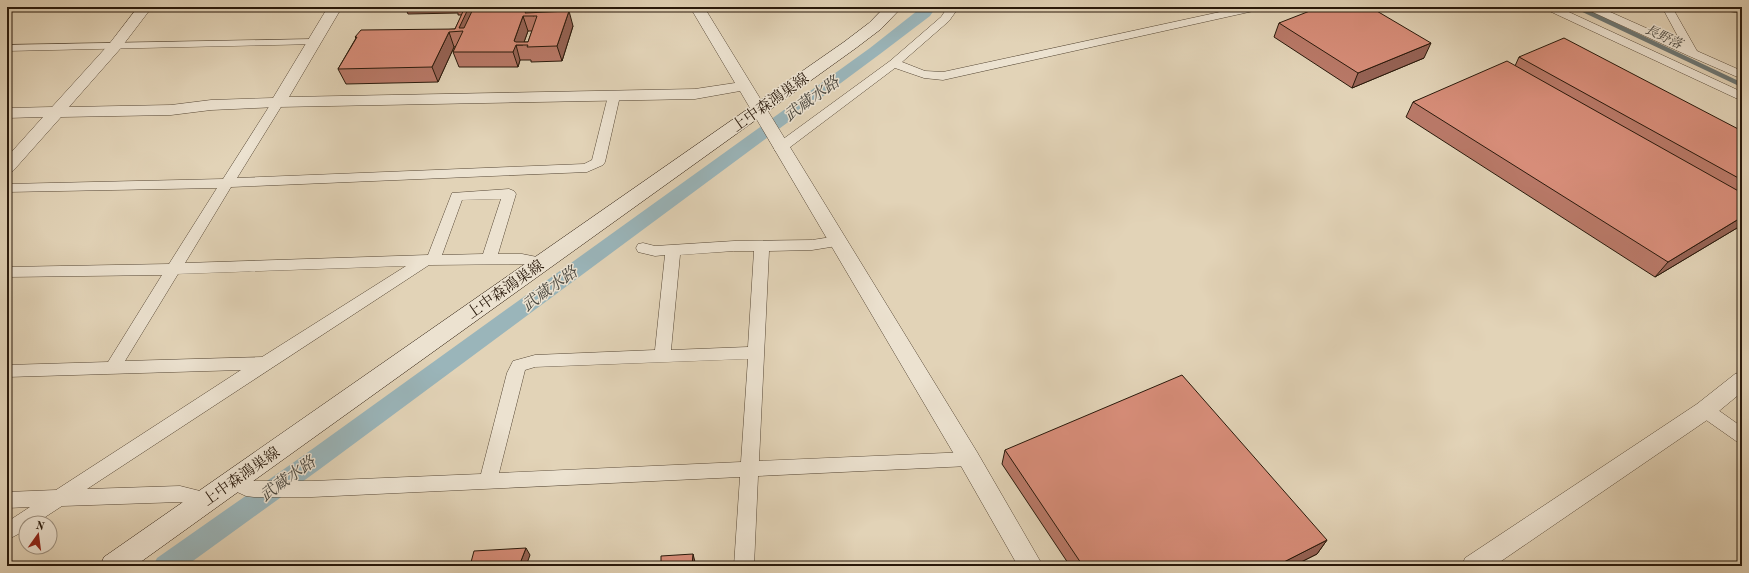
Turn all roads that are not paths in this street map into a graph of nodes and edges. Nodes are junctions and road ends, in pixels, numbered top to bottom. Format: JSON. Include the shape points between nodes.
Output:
{"nodes":[{"id":1,"x":145,"y":7,"type":"edge"},
{"id":2,"x":335,"y":7,"type":"edge"},
{"id":3,"x":697,"y":7,"type":"edge"},
{"id":4,"x":894,"y":7,"type":"edge"},
{"id":5,"x":954,"y":7,"type":"edge"},
{"id":6,"x":1258,"y":7,"type":"edge"},
{"id":7,"x":1549,"y":7,"type":"edge"},
{"id":8,"x":1590,"y":7,"type":"edge"},
{"id":9,"x":1667,"y":7,"type":"edge"},
{"id":10,"x":1719,"y":7,"type":"edge"},
{"id":11,"x":1742,"y":10,"type":"edge"},
{"id":12,"x":313,"y":42,"type":"junction"},
{"id":13,"x":115,"y":46,"type":"junction"},
{"id":14,"x":7,"y":48,"type":"edge"},
{"id":15,"x":1693,"y":54,"type":"junction"},
{"id":16,"x":894,"y":63,"type":"junction"},
{"id":17,"x":1724,"y":67,"type":"junction"},
{"id":18,"x":1742,"y":69,"type":"edge"},
{"id":19,"x":1742,"y":75,"type":"edge"},
{"id":20,"x":744,"y":86,"type":"junction"},
{"id":21,"x":614,"y":96,"type":"junction"},
{"id":22,"x":1742,"y":97,"type":"edge"},
{"id":23,"x":278,"y":102,"type":"junction"},
{"id":24,"x":56,"y":112,"type":"junction"},
{"id":25,"x":7,"y":114,"type":"edge"},
{"id":26,"x":761,"y":115,"type":"junction"},
{"id":27,"x":778,"y":143,"type":"junction"},
{"id":28,"x":7,"y":167,"type":"edge"},
{"id":29,"x":227,"y":183,"type":"junction"},
{"id":30,"x":7,"y":188,"type":"edge"},
{"id":31,"x":838,"y":240,"type":"junction"},
{"id":32,"x":762,"y":246,"type":"junction"},
{"id":33,"x":643,"y":248,"type":"dead end"},
{"id":34,"x":673,"y":250,"type":"junction"},
{"id":35,"x":430,"y":260,"type":"junction"},
{"id":36,"x":488,"y":260,"type":"junction"},
{"id":37,"x":542,"y":263,"type":"junction"},
{"id":38,"x":174,"y":269,"type":"junction"},
{"id":39,"x":7,"y":272,"type":"edge"},
{"id":40,"x":755,"y":353,"type":"junction"},
{"id":41,"x":662,"y":357,"type":"junction"},
{"id":42,"x":265,"y":363,"type":"junction"},
{"id":43,"x":112,"y":368,"type":"junction"},
{"id":44,"x":7,"y":371,"type":"edge"},
{"id":45,"x":1742,"y":380,"type":"edge"},
{"id":46,"x":1705,"y":410,"type":"junction"},
{"id":47,"x":1742,"y":436,"type":"edge"},
{"id":48,"x":969,"y":459,"type":"junction"},
{"id":49,"x":749,"y":469,"type":"junction"},
{"id":50,"x":488,"y":482,"type":"junction"},
{"id":51,"x":239,"y":485,"type":"junction"},
{"id":52,"x":60,"y":499,"type":"junction"},
{"id":53,"x":7,"y":500,"type":"edge"},
{"id":54,"x":206,"y":500,"type":"junction"},
{"id":55,"x":7,"y":532,"type":"edge"},
{"id":56,"x":113,"y":566,"type":"edge"},
{"id":57,"x":744,"y":566,"type":"edge"},
{"id":58,"x":1031,"y":566,"type":"edge"},
{"id":59,"x":1474,"y":566,"type":"edge"}],
"edges":[{"from":1,"to":13,"type":"street"},
{"from":2,"to":12,"type":"street"},
{"from":3,"to":20,"type":"street"},
{"from":4,"to":26,"type":"main road","name":"上中森鴻巣線","via":[[859,39]]},
{"from":5,"to":16,"type":"street"},
{"from":6,"to":16,"type":"street","via":[[943,76],[919,74]]},
{"from":7,"to":22,"type":"street"},
{"from":8,"to":15,"type":"street"},
{"from":9,"to":15,"type":"street"},
{"from":10,"to":11,"type":"street"},
{"from":12,"to":13,"type":"street"},
{"from":12,"to":23,"type":"street"},
{"from":13,"to":14,"type":"street"},
{"from":13,"to":24,"type":"street"},
{"from":15,"to":17,"type":"street"},
{"from":16,"to":27,"type":"street"},
{"from":17,"to":18,"type":"street"},
{"from":17,"to":19,"type":"street"},
{"from":20,"to":21,"type":"street","via":[[695,94]]},
{"from":20,"to":26,"type":"street"},
{"from":21,"to":23,"type":"street"},
{"from":21,"to":29,"type":"street","via":[[598,162],[587,168]]},
{"from":23,"to":24,"type":"street","via":[[171,110]]},
{"from":23,"to":29,"type":"street"},
{"from":24,"to":25,"type":"street"},
{"from":24,"to":28,"type":"street"},
{"from":26,"to":27,"type":"street"},
{"from":26,"to":37,"type":"main road","name":"上中森鴻巣線"},
{"from":27,"to":31,"type":"street"},
{"from":29,"to":30,"type":"street"},
{"from":29,"to":38,"type":"street"},
{"from":31,"to":32,"type":"street","via":[[812,245]]},
{"from":31,"to":48,"type":"street"},
{"from":32,"to":34,"type":"street"},
{"from":32,"to":40,"type":"street"},
{"from":33,"to":34,"type":"street","via":[[656,251]]},
{"from":34,"to":41,"type":"street"},
{"from":35,"to":36,"type":"street"},
{"from":35,"to":36,"type":"street","via":[[457,196],[509,194]]},
{"from":35,"to":38,"type":"street"},
{"from":35,"to":42,"type":"street"},
{"from":36,"to":37,"type":"street","via":[[522,259]]},
{"from":37,"to":51,"type":"main road","name":"上中森鴻巣線"},
{"from":38,"to":39,"type":"street"},
{"from":38,"to":43,"type":"street"},
{"from":40,"to":41,"type":"street"},
{"from":40,"to":49,"type":"street"},
{"from":41,"to":50,"type":"street","via":[[535,361],[519,366],[515,373]]},
{"from":42,"to":43,"type":"street"},
{"from":42,"to":52,"type":"street"},
{"from":43,"to":44,"type":"street"},
{"from":45,"to":46,"type":"street"},
{"from":46,"to":47,"type":"street"},
{"from":46,"to":59,"type":"street"},
{"from":48,"to":49,"type":"street"},
{"from":48,"to":58,"type":"street"},
{"from":49,"to":50,"type":"street"},
{"from":49,"to":57,"type":"street"},
{"from":50,"to":51,"type":"street","via":[[312,489]]},
{"from":51,"to":54,"type":"main road","name":"上中森鴻巣線"},
{"from":52,"to":53,"type":"street"},
{"from":52,"to":54,"type":"street","via":[[180,494]]},
{"from":52,"to":55,"type":"street"},
{"from":54,"to":56,"type":"main road","name":"上中森鴻巣線"}]}
